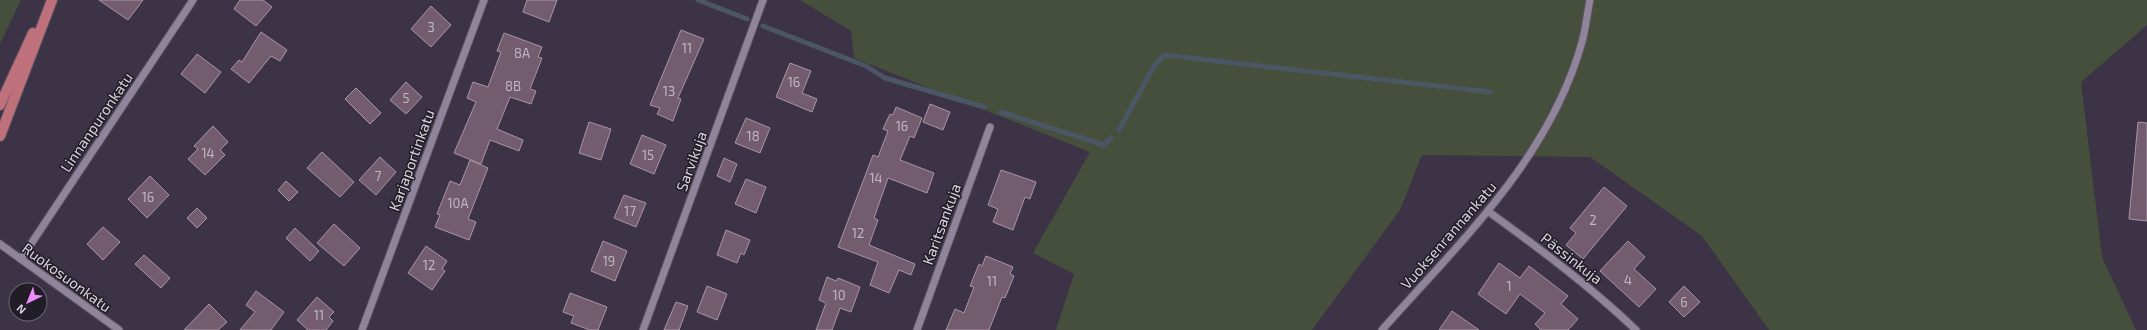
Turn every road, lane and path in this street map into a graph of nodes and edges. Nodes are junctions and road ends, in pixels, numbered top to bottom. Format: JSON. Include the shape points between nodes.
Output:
{"nodes":[{"id":1,"x":48,"y":0,"type":"edge"},
{"id":2,"x":52,"y":0,"type":"edge"},
{"id":3,"x":193,"y":0,"type":"edge"},
{"id":4,"x":484,"y":0,"type":"edge"},
{"id":5,"x":763,"y":0,"type":"edge"},
{"id":6,"x":1590,"y":0,"type":"edge"},
{"id":7,"x":0,"y":105,"type":"edge"},
{"id":8,"x":990,"y":127,"type":"dead end"},
{"id":9,"x":0,"y":136,"type":"edge"},
{"id":10,"x":1489,"y":212,"type":"junction"},
{"id":11,"x":0,"y":244,"type":"edge"},
{"id":12,"x":21,"y":259,"type":"junction"},
{"id":13,"x":118,"y":330,"type":"edge"},
{"id":14,"x":362,"y":330,"type":"edge"},
{"id":15,"x":643,"y":330,"type":"edge"},
{"id":16,"x":917,"y":330,"type":"edge"},
{"id":17,"x":1382,"y":330,"type":"edge"},
{"id":18,"x":1636,"y":330,"type":"edge"}],
"edges":[{"from":1,"to":7,"type":"main road"},
{"from":2,"to":9,"type":"main road"},
{"from":3,"to":12,"type":"street","name":"Linnanpuronkatu"},
{"from":4,"to":14,"type":"street","name":"Karjaportinkatu"},
{"from":5,"to":15,"type":"street","name":"Sarvikuja"},
{"from":6,"to":10,"type":"street","name":"Vuoksenrannankatu","via":[[1582,41],[1564,93],[1536,148]]},
{"from":8,"to":16,"type":"street","name":"Karitsankuja"},
{"from":10,"to":17,"type":"street","name":"Vuoksenrannankatu"},
{"from":10,"to":18,"type":"street","name":"Pässinkuja","via":[[1563,266]]},
{"from":11,"to":12,"type":"street","name":"Ruokosuonkatu"},
{"from":12,"to":13,"type":"street","name":"Ruokosuonkatu"}]}
